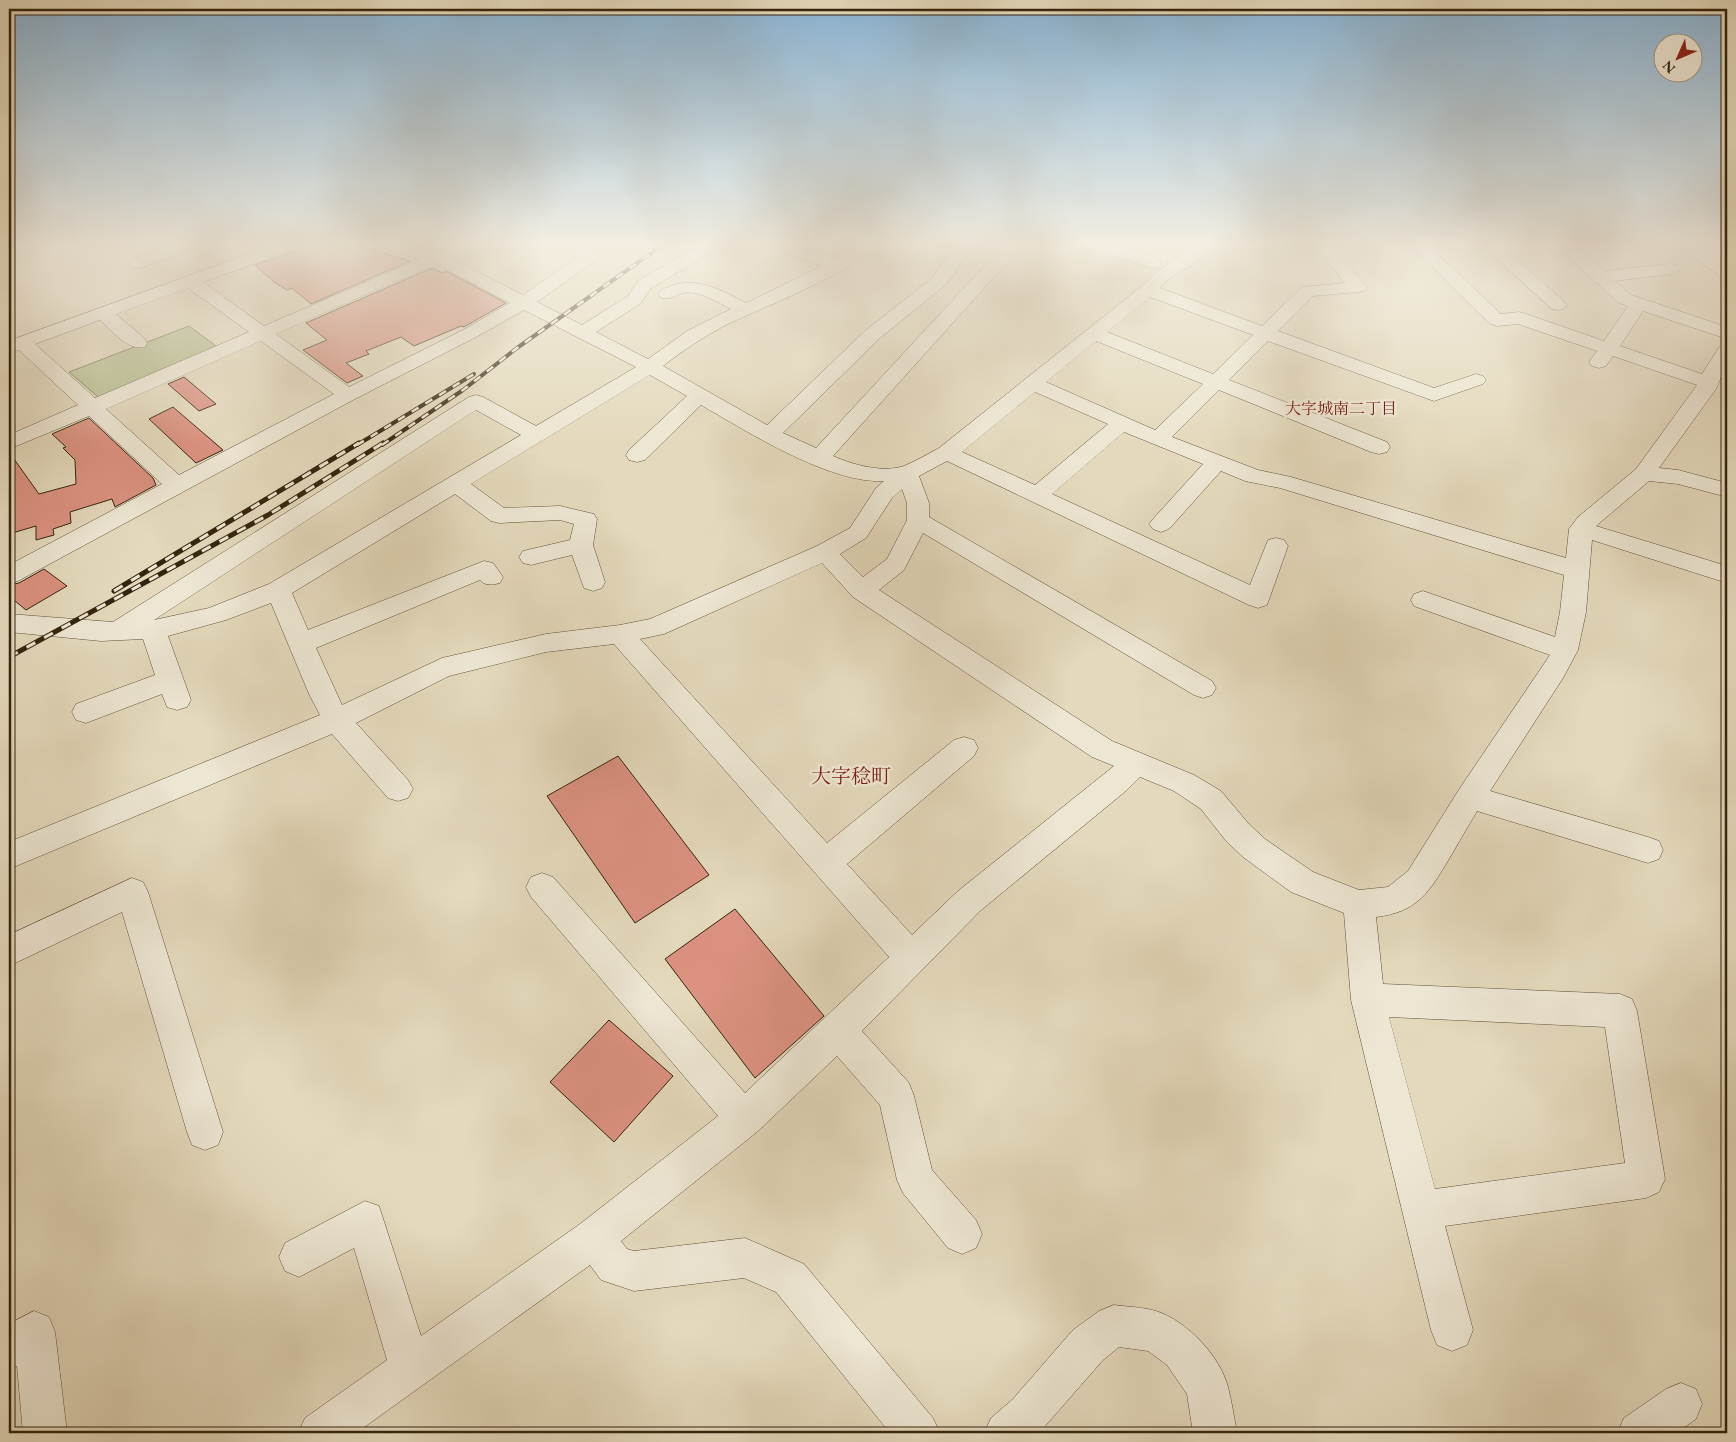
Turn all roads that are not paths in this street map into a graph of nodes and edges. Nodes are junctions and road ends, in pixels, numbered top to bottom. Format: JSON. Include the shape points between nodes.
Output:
{"nodes":[{"id":1,"x":112,"y":309,"type":"edge"},
{"id":2,"x":225,"y":309,"type":"edge"},
{"id":3,"x":320,"y":309,"type":"edge"},
{"id":4,"x":513,"y":309,"type":"edge"},
{"id":5,"x":538,"y":309,"type":"edge"},
{"id":6,"x":619,"y":309,"type":"edge"},
{"id":7,"x":744,"y":309,"type":"edge"},
{"id":8,"x":904,"y":309,"type":"edge"},
{"id":9,"x":955,"y":309,"type":"edge"},
{"id":10,"x":1125,"y":309,"type":"edge"},
{"id":11,"x":1202,"y":309,"type":"edge"},
{"id":12,"x":1291,"y":309,"type":"edge"},
{"id":13,"x":1486,"y":309,"type":"edge"},
{"id":14,"x":1635,"y":309,"type":"edge"},
{"id":15,"x":1652,"y":309,"type":"edge"},
{"id":16,"x":102,"y":313,"type":"junction"},
{"id":17,"x":584,"y":332,"type":"junction"},
{"id":18,"x":1268,"y":333,"type":"junction"},
{"id":19,"x":1727,"y":333,"type":"edge"},
{"id":20,"x":264,"y":334,"type":"junction"},
{"id":21,"x":1095,"y":334,"type":"junction"},
{"id":22,"x":138,"y":343,"type":"dead end"},
{"id":23,"x":16,"y":345,"type":"edge"},
{"id":24,"x":1727,"y":350,"type":"edge"},
{"id":25,"x":1603,"y":355,"type":"junction"},
{"id":26,"x":650,"y":367,"type":"junction"},
{"id":27,"x":1476,"y":380,"type":"dead end"},
{"id":28,"x":1217,"y":382,"type":"junction"},
{"id":29,"x":1707,"y":382,"type":"junction"},
{"id":30,"x":1031,"y":383,"type":"junction"},
{"id":31,"x":348,"y":396,"type":"junction"},
{"id":32,"x":700,"y":396,"type":"junction"},
{"id":33,"x":92,"y":407,"type":"junction"},
{"id":34,"x":1122,"y":423,"type":"junction"},
{"id":35,"x":769,"y":435,"type":"junction"},
{"id":36,"x":537,"y":436,"type":"junction"},
{"id":37,"x":1158,"y":439,"type":"junction"},
{"id":38,"x":9,"y":443,"type":"edge"},
{"id":39,"x":1379,"y":447,"type":"dead end"},
{"id":40,"x":947,"y":453,"type":"junction"},
{"id":41,"x":637,"y":455,"type":"dead end"},
{"id":42,"x":819,"y":458,"type":"junction"},
{"id":43,"x":1216,"y":463,"type":"junction"},
{"id":44,"x":907,"y":473,"type":"junction"},
{"id":45,"x":1644,"y":474,"type":"junction"},
{"id":46,"x":456,"y":484,"type":"junction"},
{"id":47,"x":177,"y":486,"type":"junction"},
{"id":48,"x":1727,"y":490,"type":"edge"},
{"id":49,"x":1037,"y":496,"type":"junction"},
{"id":50,"x":918,"y":520,"type":"junction"},
{"id":51,"x":1161,"y":524,"type":"dead end"},
{"id":52,"x":1581,"y":529,"type":"junction"},
{"id":53,"x":581,"y":545,"type":"junction"},
{"id":54,"x":1276,"y":546,"type":"dead end"},
{"id":55,"x":825,"y":552,"type":"junction"},
{"id":56,"x":531,"y":558,"type":"dead end"},
{"id":57,"x":1577,"y":570,"type":"junction"},
{"id":58,"x":9,"y":575,"type":"edge"},
{"id":59,"x":1727,"y":575,"type":"edge"},
{"id":60,"x":491,"y":578,"type":"dead end"},
{"id":61,"x":593,"y":582,"type":"dead end"},
{"id":62,"x":278,"y":590,"type":"junction"},
{"id":63,"x":862,"y":591,"type":"junction"},
{"id":64,"x":1423,"y":600,"type":"dead end"},
{"id":65,"x":9,"y":623,"type":"edge"},
{"id":66,"x":153,"y":630,"type":"junction"},
{"id":67,"x":116,"y":632,"type":"junction"},
{"id":68,"x":620,"y":634,"type":"junction"},
{"id":69,"x":300,"y":644,"type":"junction"},
{"id":70,"x":1565,"y":650,"type":"junction"},
{"id":71,"x":1203,"y":688,"type":"dead end"},
{"id":72,"x":86,"y":712,"type":"dead end"},
{"id":73,"x":337,"y":720,"type":"junction"},
{"id":74,"x":964,"y":748,"type":"dead end"},
{"id":75,"x":1136,"y":763,"type":"junction"},
{"id":76,"x":398,"y":789,"type":"dead end"},
{"id":77,"x":1470,"y":797,"type":"junction"},
{"id":78,"x":1648,"y":850,"type":"dead end"},
{"id":79,"x":9,"y":856,"type":"edge"},
{"id":80,"x":826,"y":863,"type":"junction"},
{"id":81,"x":542,"y":887,"type":"dead end"},
{"id":82,"x":1359,"y":904,"type":"junction"},
{"id":83,"x":9,"y":951,"type":"edge"},
{"id":84,"x":912,"y":958,"type":"junction"},
{"id":85,"x":1368,"y":1000,"type":"junction"},
{"id":86,"x":838,"y":1030,"type":"junction"},
{"id":87,"x":744,"y":1119,"type":"junction"},
{"id":88,"x":205,"y":1132,"type":"dead end"},
{"id":89,"x":1421,"y":1210,"type":"junction"},
{"id":90,"x":962,"y":1234,"type":"dead end"},
{"id":91,"x":594,"y":1238,"type":"junction"},
{"id":92,"x":299,"y":1257,"type":"dead end"},
{"id":93,"x":1452,"y":1330,"type":"dead end"},
{"id":94,"x":9,"y":1348,"type":"edge"},
{"id":95,"x":411,"y":1370,"type":"junction"},
{"id":96,"x":1681,"y":1404,"type":"dead end"},
{"id":97,"x":45,"y":1433,"type":"edge"},
{"id":98,"x":320,"y":1433,"type":"edge"},
{"id":99,"x":918,"y":1433,"type":"edge"},
{"id":100,"x":1006,"y":1433,"type":"edge"},
{"id":101,"x":1215,"y":1433,"type":"edge"},
{"id":102,"x":1639,"y":1433,"type":"edge"}],
"edges":[{"from":1,"to":16,"type":"street"},
{"from":2,"to":20,"type":"street"},
{"from":3,"to":20,"type":"street"},
{"from":4,"to":31,"type":"street"},
{"from":5,"to":17,"type":"street"},
{"from":6,"to":17,"type":"street"},
{"from":7,"to":26,"type":"street","via":[[700,332]]},
{"from":8,"to":35,"type":"street","via":[[873,334]]},
{"from":9,"to":42,"type":"street"},
{"from":10,"to":21,"type":"street"},
{"from":11,"to":18,"type":"street"},
{"from":12,"to":18,"type":"street"},
{"from":13,"to":25,"type":"street","via":[[1497,320],[1519,318]]},
{"from":14,"to":25,"type":"street"},
{"from":15,"to":19,"type":"street"},
{"from":16,"to":22,"type":"street"},
{"from":16,"to":23,"type":"street"},
{"from":17,"to":26,"type":"street"},
{"from":18,"to":27,"type":"street","via":[[1434,395]]},
{"from":18,"to":28,"type":"street"},
{"from":20,"to":31,"type":"street"},
{"from":20,"to":33,"type":"street"},
{"from":21,"to":28,"type":"street"},
{"from":21,"to":30,"type":"street"},
{"from":23,"to":33,"type":"street"},
{"from":24,"to":29,"type":"street"},
{"from":25,"to":29,"type":"street"},
{"from":26,"to":32,"type":"street"},
{"from":26,"to":36,"type":"street"},
{"from":28,"to":37,"type":"street"},
{"from":28,"to":39,"type":"street"},
{"from":29,"to":45,"type":"street","via":[[1706,389]]},
{"from":30,"to":34,"type":"street"},
{"from":30,"to":40,"type":"street"},
{"from":31,"to":47,"type":"street"},
{"from":32,"to":35,"type":"street"},
{"from":32,"to":41,"type":"street"},
{"from":33,"to":38,"type":"street"},
{"from":33,"to":47,"type":"street"},
{"from":34,"to":37,"type":"street"},
{"from":34,"to":49,"type":"street"},
{"from":35,"to":42,"type":"street"},
{"from":36,"to":46,"type":"street"},
{"from":36,"to":67,"type":"street","via":[[476,401]]},
{"from":37,"to":43,"type":"street"},
{"from":40,"to":44,"type":"street"},
{"from":40,"to":49,"type":"street"},
{"from":42,"to":44,"type":"street","via":[[845,470],[872,475]]},
{"from":43,"to":51,"type":"street"},
{"from":43,"to":57,"type":"street"},
{"from":44,"to":50,"type":"street","via":[[918,503]]},
{"from":44,"to":55,"type":"street","via":[[884,493],[858,533]]},
{"from":45,"to":48,"type":"street","via":[[1678,476]]},
{"from":45,"to":52,"type":"street"},
{"from":46,"to":53,"type":"street","via":[[499,516],[560,513],[586,519]]},
{"from":46,"to":62,"type":"street"},
{"from":47,"to":58,"type":"street"},
{"from":49,"to":54,"type":"street","via":[[1258,599]]},
{"from":50,"to":63,"type":"street","via":[[896,564]]},
{"from":50,"to":71,"type":"street"},
{"from":52,"to":57,"type":"street"},
{"from":52,"to":59,"type":"street"},
{"from":53,"to":56,"type":"street"},
{"from":53,"to":61,"type":"street"},
{"from":55,"to":63,"type":"street"},
{"from":55,"to":68,"type":"street","via":[[654,627]]},
{"from":57,"to":70,"type":"street"},
{"from":60,"to":69,"type":"street","via":[[484,569]]},
{"from":62,"to":66,"type":"street","via":[[222,612]]},
{"from":62,"to":69,"type":"street"},
{"from":63,"to":75,"type":"street","via":[[1102,749]]},
{"from":64,"to":70,"type":"street"},
{"from":65,"to":67,"type":"street"},
{"from":66,"to":67,"type":"street"},
{"from":66,"to":72,"type":"street","via":[[174,690]]},
{"from":68,"to":73,"type":"street","via":[[546,643],[442,668]]},
{"from":68,"to":80,"type":"street"},
{"from":69,"to":73,"type":"street"},
{"from":70,"to":77,"type":"street"},
{"from":73,"to":76,"type":"street"},
{"from":73,"to":79,"type":"street"},
{"from":74,"to":80,"type":"street"},
{"from":75,"to":82,"type":"street","via":[[1184,783],[1211,800],[1254,848],[1302,882]]},
{"from":75,"to":84,"type":"street","via":[[1117,782],[969,901]]},
{"from":77,"to":78,"type":"street"},
{"from":77,"to":82,"type":"street","via":[[1419,880],[1401,896]]},
{"from":80,"to":84,"type":"street"},
{"from":81,"to":87,"type":"street"},
{"from":82,"to":85,"type":"street"},
{"from":83,"to":88,"type":"street","via":[[132,892]]},
{"from":84,"to":86,"type":"street"},
{"from":85,"to":89,"type":"street"},
{"from":85,"to":89,"type":"street","via":[[1620,1011],[1646,1179]]},
{"from":86,"to":87,"type":"street"},
{"from":86,"to":90,"type":"street","via":[[896,1096],[916,1180]]},
{"from":87,"to":91,"type":"street"},
{"from":89,"to":93,"type":"street"},
{"from":91,"to":95,"type":"street"},
{"from":91,"to":99,"type":"street","via":[[615,1266],[634,1272],[745,1258],[790,1278]]},
{"from":92,"to":95,"type":"street","via":[[366,1220]]},
{"from":94,"to":97,"type":"street","via":[[34,1332]]},
{"from":95,"to":98,"type":"street"},
{"from":96,"to":102,"type":"street"},
{"from":100,"to":101,"type":"street","via":[[1028,1414],[1088,1345],[1114,1326],[1155,1331],[1182,1350],[1206,1387]]}]}
